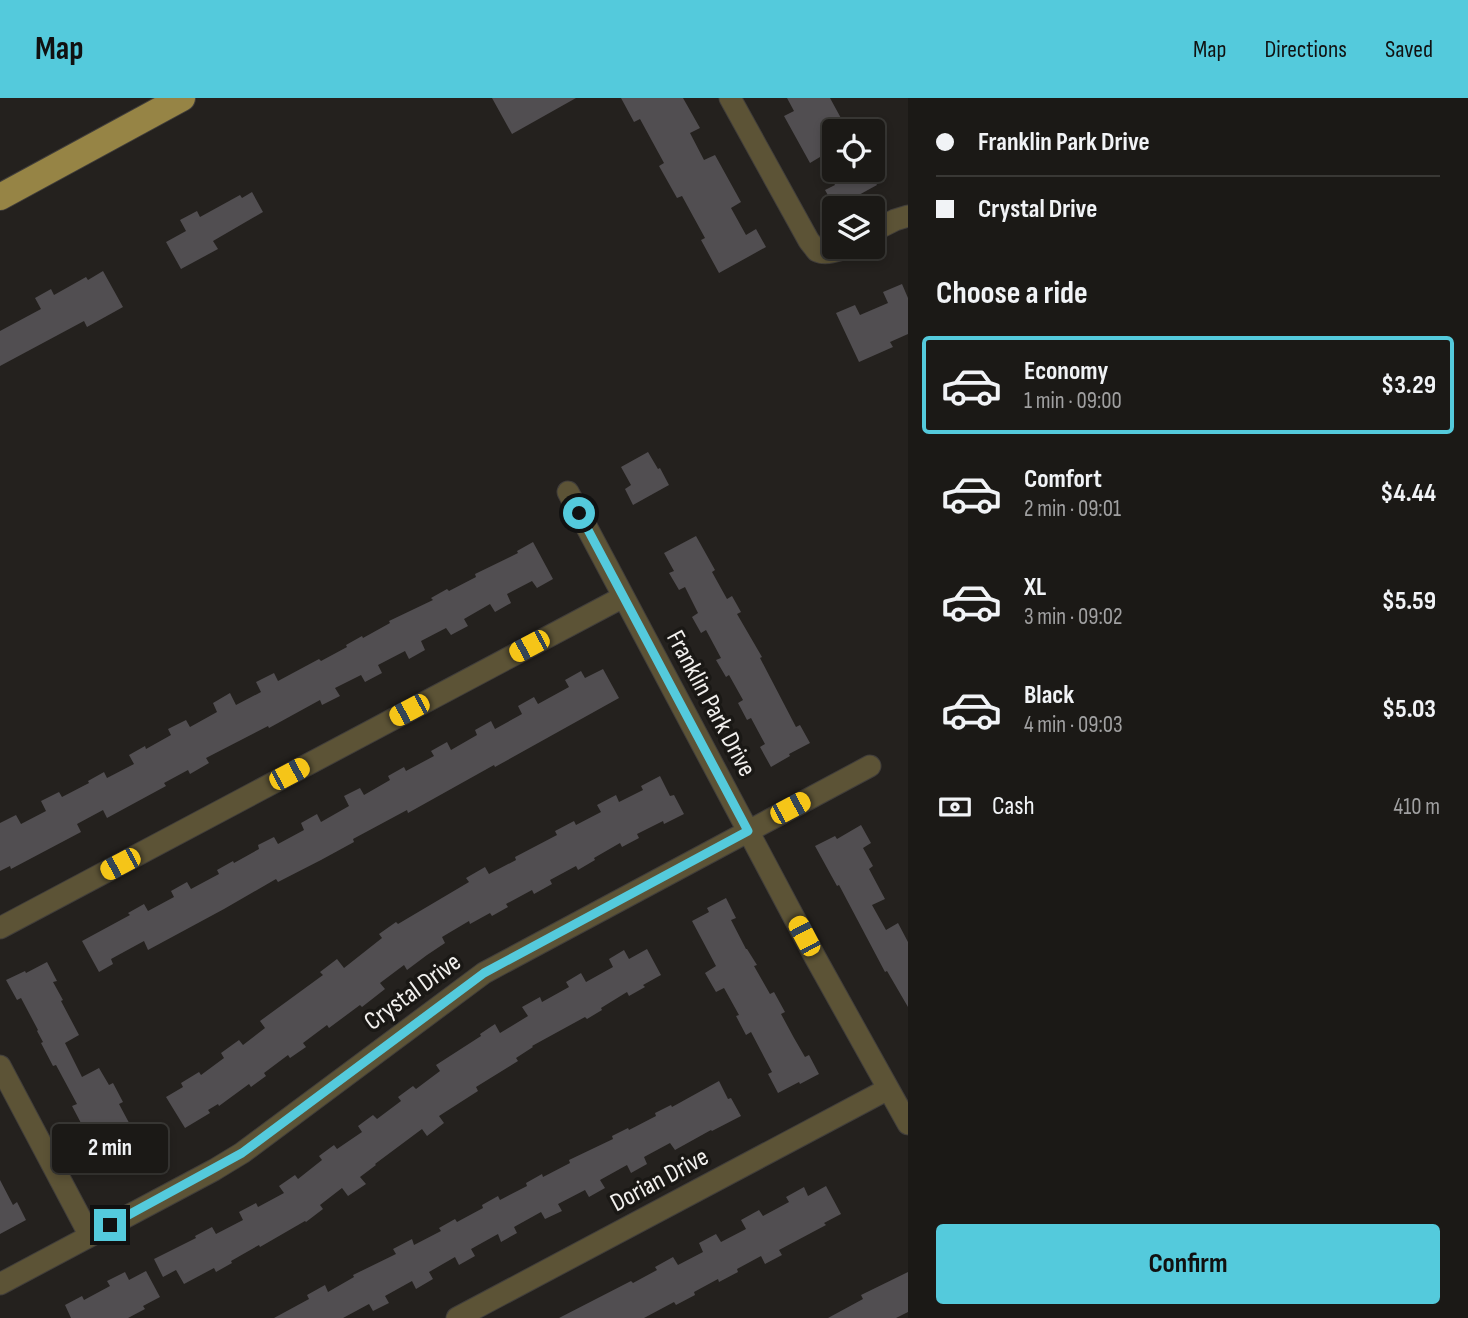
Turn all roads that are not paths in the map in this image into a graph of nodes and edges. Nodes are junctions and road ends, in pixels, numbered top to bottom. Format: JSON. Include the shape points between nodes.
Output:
{"nodes":[{"id":1,"x":182,"y":98,"type":"edge"},
{"id":2,"x":730,"y":98,"type":"edge"},
{"id":3,"x":0,"y":197,"type":"edge"},
{"id":4,"x":908,"y":216,"type":"edge"},
{"id":5,"x":885,"y":225,"type":"edge"},
{"id":6,"x":822,"y":251,"type":"edge"},
{"id":7,"x":568,"y":492,"type":"dead end"},
{"id":8,"x":623,"y":597,"type":"junction"},
{"id":9,"x":870,"y":766,"type":"dead end"},
{"id":10,"x":748,"y":831,"type":"junction"},
{"id":11,"x":0,"y":928,"type":"edge"},
{"id":12,"x":0,"y":1066,"type":"edge"},
{"id":13,"x":888,"y":1089,"type":"junction"},
{"id":14,"x":908,"y":1124,"type":"edge"},
{"id":15,"x":90,"y":1236,"type":"junction"},
{"id":16,"x":0,"y":1284,"type":"edge"},
{"id":17,"x":457,"y":1318,"type":"edge"}],
"edges":[{"from":1,"to":3,"type":"main road"},
{"from":2,"to":6,"type":"street","via":[[809,241]]},
{"from":4,"to":5,"type":"street"},
{"from":7,"to":8,"type":"street","name":"Franklin Park Drive"},
{"from":8,"to":10,"type":"street","name":"Franklin Park Drive"},
{"from":8,"to":11,"type":"street"},
{"from":9,"to":10,"type":"street","name":"Crystal Drive"},
{"from":10,"to":13,"type":"street","name":"Franklin Park Drive"},
{"from":10,"to":15,"type":"street","name":"Crystal Drive","via":[[484,973],[242,1153]]},
{"from":12,"to":15,"type":"street"},
{"from":13,"to":14,"type":"street","name":"Franklin Park Drive"},
{"from":13,"to":17,"type":"street","name":"Dorian Drive"},
{"from":15,"to":16,"type":"street","name":"Crystal Drive"}]}
